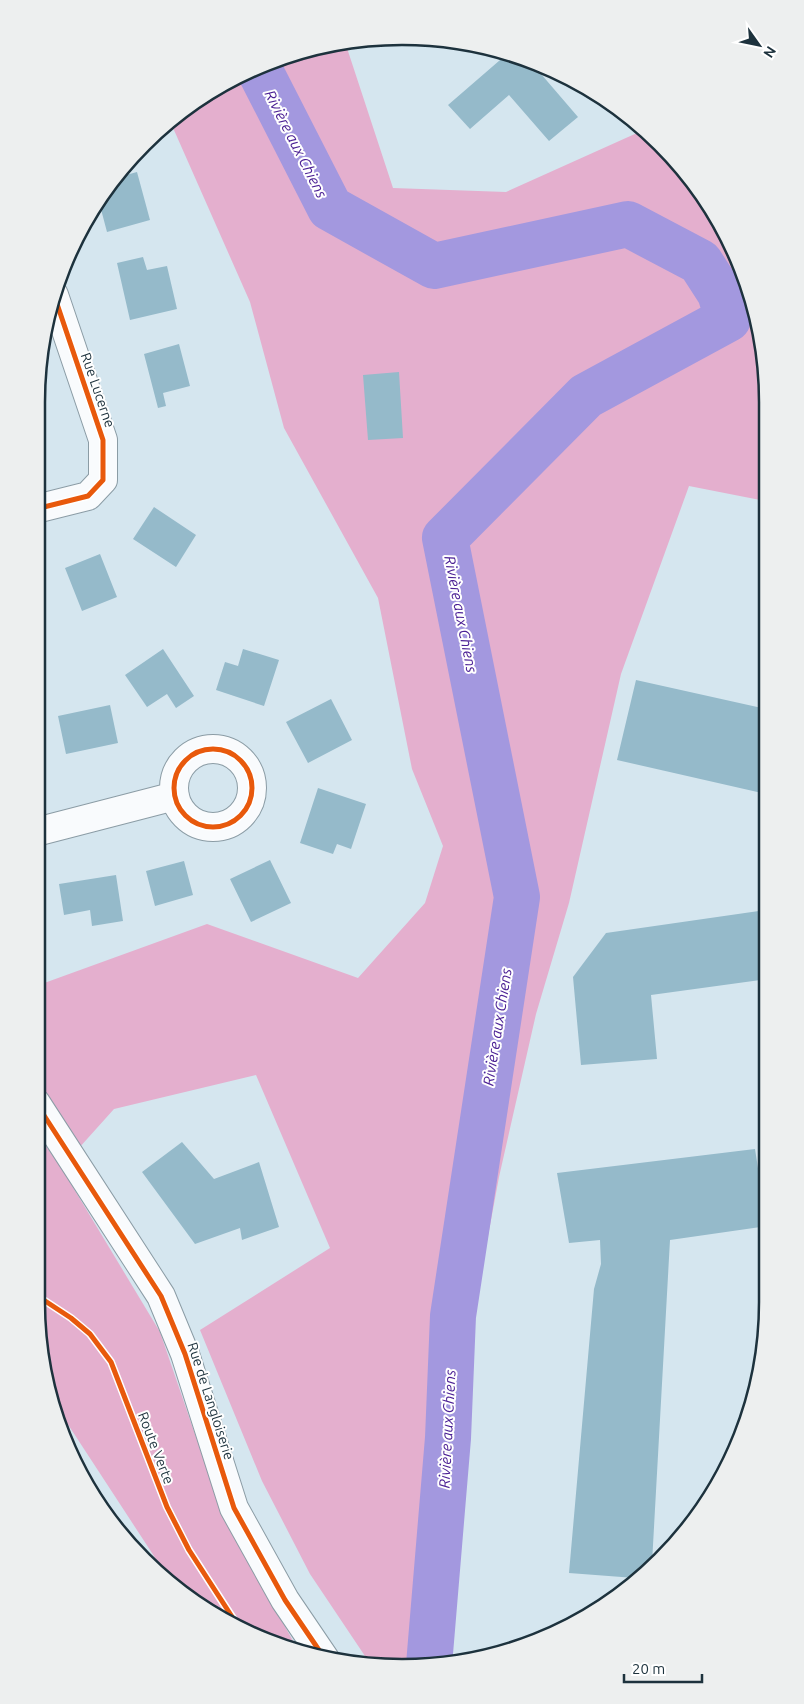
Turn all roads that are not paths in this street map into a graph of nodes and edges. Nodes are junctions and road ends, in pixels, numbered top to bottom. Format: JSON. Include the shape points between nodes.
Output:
{"nodes":[{"id":1,"x":58,"y":307,"type":"edge"},
{"id":2,"x":45,"y":507,"type":"edge"},
{"id":3,"x":175,"y":796,"type":"dead end"},
{"id":4,"x":45,"y":830,"type":"edge"},
{"id":5,"x":45,"y":1116,"type":"edge"},
{"id":6,"x":318,"y":1649,"type":"edge"}],
"edges":[{"from":1,"to":2,"type":"street","name":"Rue Lucerne","via":[[103,440],[103,480],[88,496]]},
{"from":3,"to":4,"type":"street"},
{"from":5,"to":6,"type":"street","name":"Rue de Langloiserie","via":[[161,1296],[185,1354],[234,1508],[285,1600]]}]}
